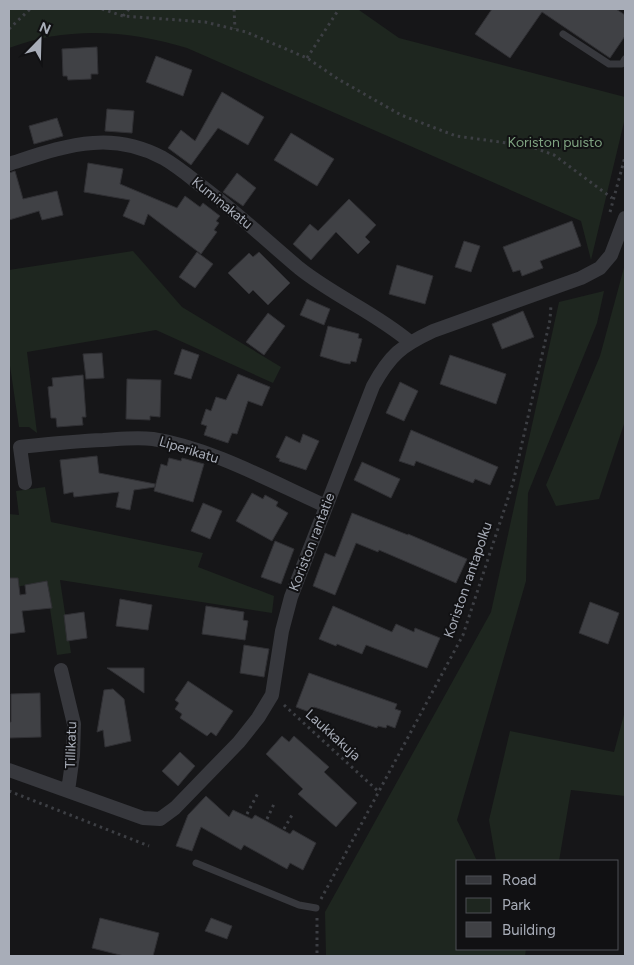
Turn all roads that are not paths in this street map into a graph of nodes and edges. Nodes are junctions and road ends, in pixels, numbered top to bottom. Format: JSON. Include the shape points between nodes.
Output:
{"nodes":[{"id":1,"x":563,"y":34,"type":"dead end"},
{"id":2,"x":625,"y":59,"type":"edge"},
{"id":3,"x":9,"y":164,"type":"edge"},
{"id":4,"x":625,"y":218,"type":"edge"},
{"id":5,"x":410,"y":342,"type":"junction"},
{"id":6,"x":25,"y":483,"type":"dead end"},
{"id":7,"x":326,"y":506,"type":"junction"},
{"id":8,"x":61,"y":670,"type":"dead end"},
{"id":9,"x":9,"y":770,"type":"edge"},
{"id":10,"x":68,"y":792,"type":"junction"},
{"id":11,"x":196,"y":863,"type":"dead end"},
{"id":12,"x":316,"y":908,"type":"road end"}],
"edges":[{"from":1,"to":2,"type":"lane","via":[[609,64],[622,64]]},
{"from":3,"to":5,"type":"street","name":"Kuminakatu","via":[[53,149],[95,142],[141,148],[163,158],[222,201],[310,276],[392,327]]},
{"from":4,"to":5,"type":"street","name":"Koriston rantatie","via":[[611,255],[600,268]]},
{"from":5,"to":7,"type":"street","name":"Koriston rantatie","via":[[391,357],[373,386]]},
{"from":6,"to":7,"type":"street","name":"Liperikatu","via":[[20,447],[67,441],[151,439],[174,443],[226,461]]},
{"from":7,"to":10,"type":"street","name":"Koriston rantatie","via":[[287,610],[272,695],[258,718],[219,764],[160,819],[143,818]]},
{"from":8,"to":10,"type":"street","name":"Tillikatu","via":[[74,724]]},
{"from":9,"to":10,"type":"street","name":"Koriston rantatie"},
{"from":11,"to":12,"type":"lane","via":[[299,905]]}]}
